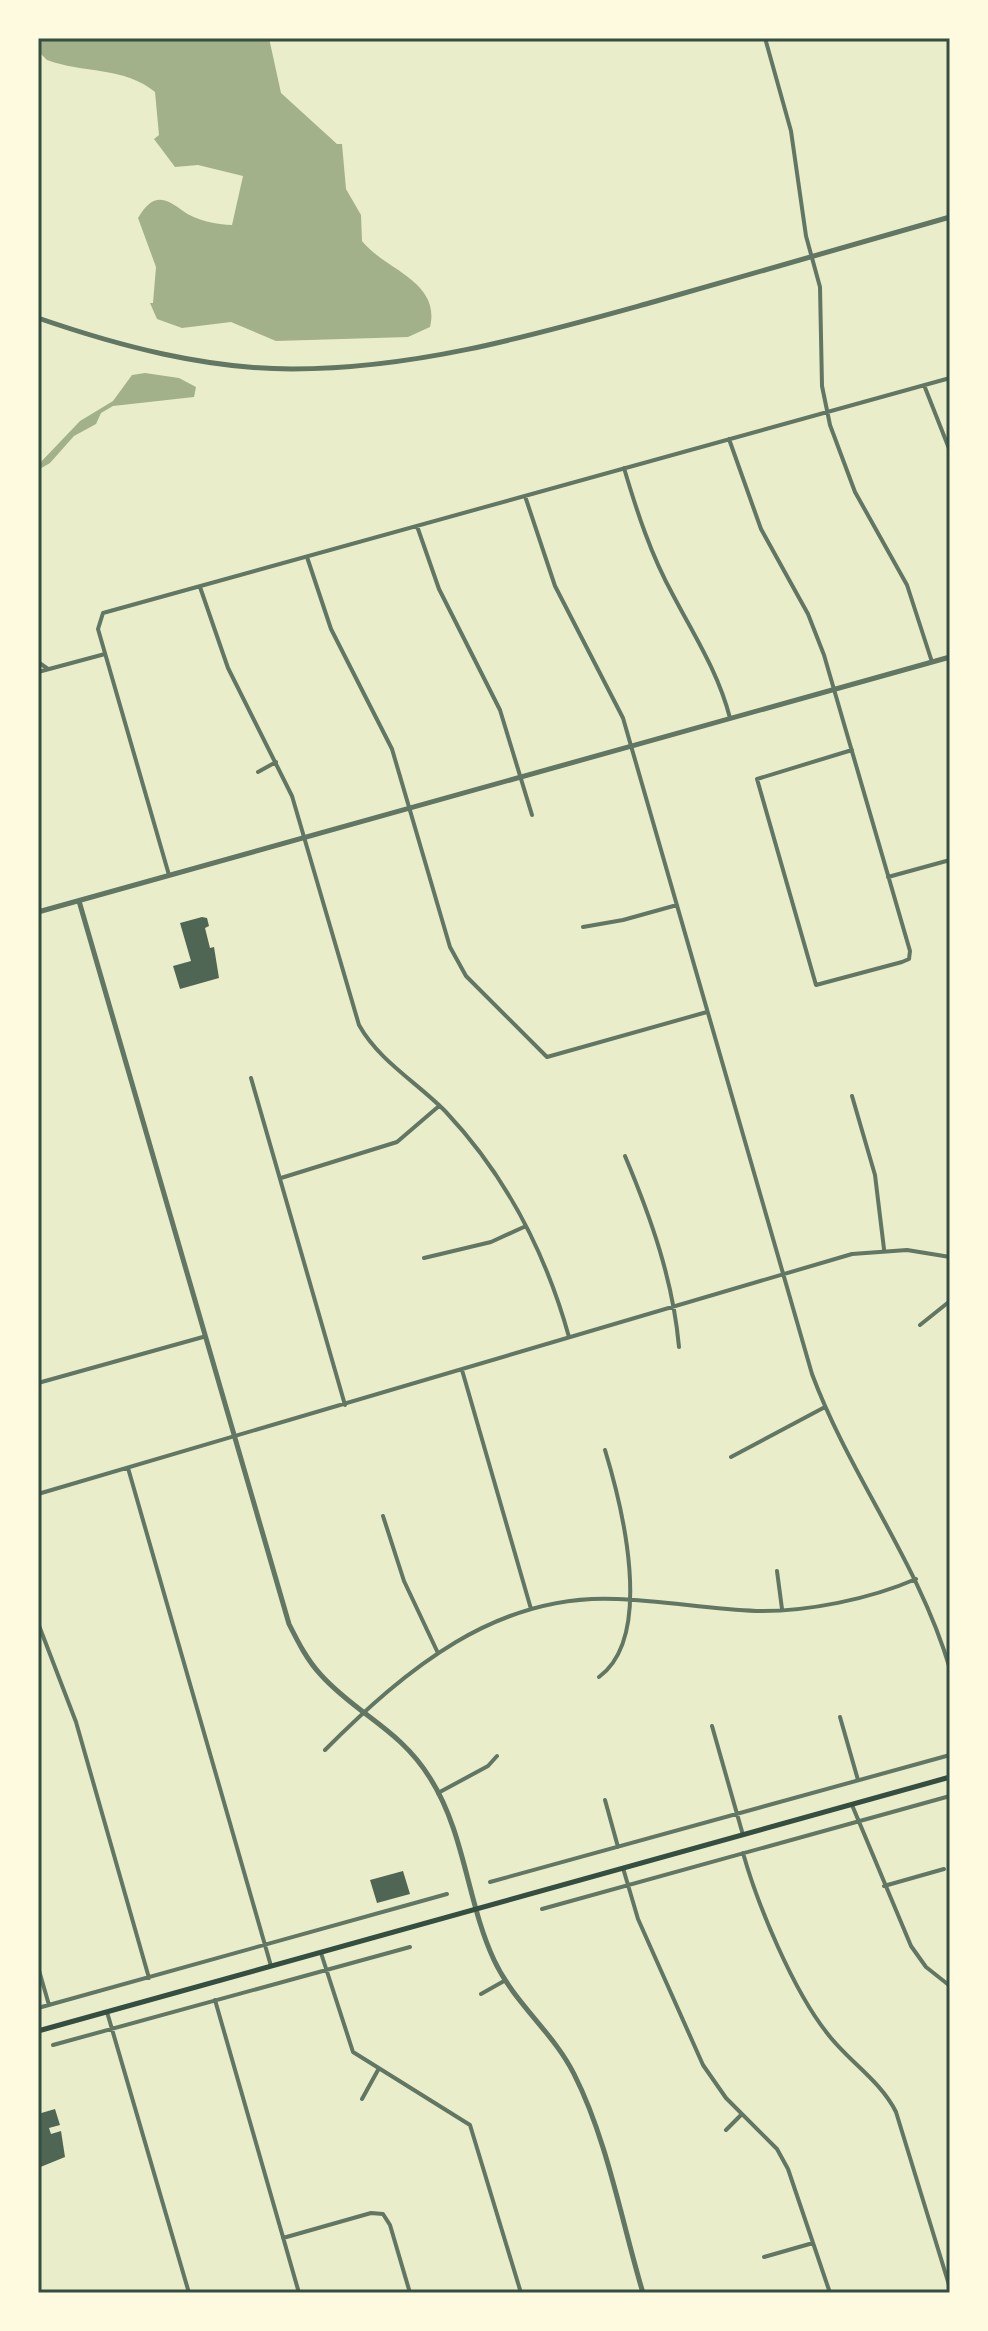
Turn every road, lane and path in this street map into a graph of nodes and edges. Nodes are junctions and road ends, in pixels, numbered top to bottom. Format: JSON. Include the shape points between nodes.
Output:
{"nodes":[{"id":1,"x":765,"y":38,"type":"edge"},
{"id":2,"x":950,"y":217,"type":"edge"},
{"id":3,"x":812,"y":257,"type":"junction"},
{"id":4,"x":38,"y":318,"type":"edge"},
{"id":5,"x":950,"y":378,"type":"edge"},
{"id":6,"x":924,"y":385,"type":"junction"},
{"id":7,"x":827,"y":413,"type":"junction"},
{"id":8,"x":729,"y":439,"type":"junction"},
{"id":9,"x":950,"y":451,"type":"edge"},
{"id":10,"x":624,"y":468,"type":"junction"},
{"id":11,"x":525,"y":496,"type":"junction"},
{"id":12,"x":417,"y":526,"type":"junction"},
{"id":13,"x":307,"y":557,"type":"junction"},
{"id":14,"x":200,"y":587,"type":"junction"},
{"id":15,"x":105,"y":654,"type":"junction"},
{"id":16,"x":950,"y":657,"type":"edge"},
{"id":17,"x":38,"y":662,"type":"edge"},
{"id":18,"x":932,"y":662,"type":"junction"},
{"id":19,"x":48,"y":669,"type":"junction"},
{"id":20,"x":38,"y":672,"type":"edge"},
{"id":21,"x":834,"y":689,"type":"junction"},
{"id":22,"x":730,"y":718,"type":"junction"},
{"id":23,"x":631,"y":746,"type":"junction"},
{"id":24,"x":852,"y":750,"type":"junction"},
{"id":25,"x":276,"y":762,"type":"junction"},
{"id":26,"x":258,"y":772,"type":"dead end"},
{"id":27,"x":521,"y":777,"type":"junction"},
{"id":28,"x":411,"y":807,"type":"junction"},
{"id":29,"x":532,"y":815,"type":"dead end"},
{"id":30,"x":304,"y":837,"type":"junction"},
{"id":31,"x":950,"y":860,"type":"edge"},
{"id":32,"x":169,"y":875,"type":"junction"},
{"id":33,"x":888,"y":877,"type":"junction"},
{"id":34,"x":79,"y":901,"type":"junction"},
{"id":35,"x":677,"y":905,"type":"junction"},
{"id":36,"x":38,"y":912,"type":"edge"},
{"id":37,"x":583,"y":927,"type":"dead end"},
{"id":38,"x":707,"y":1012,"type":"junction"},
{"id":39,"x":251,"y":1078,"type":"dead end"},
{"id":40,"x":852,"y":1096,"type":"dead end"},
{"id":41,"x":439,"y":1106,"type":"junction"},
{"id":42,"x":625,"y":1156,"type":"dead end"},
{"id":43,"x":280,"y":1178,"type":"junction"},
{"id":44,"x":526,"y":1226,"type":"junction"},
{"id":45,"x":884,"y":1249,"type":"junction"},
{"id":46,"x":950,"y":1257,"type":"edge"},
{"id":47,"x":424,"y":1258,"type":"dead end"},
{"id":48,"x":783,"y":1274,"type":"junction"},
{"id":49,"x":950,"y":1301,"type":"edge"},
{"id":50,"x":675,"y":1306,"type":"junction"},
{"id":51,"x":920,"y":1325,"type":"dead end"},
{"id":52,"x":203,"y":1337,"type":"junction"},
{"id":53,"x":569,"y":1337,"type":"junction"},
{"id":54,"x":679,"y":1347,"type":"dead end"},
{"id":55,"x":462,"y":1370,"type":"junction"},
{"id":56,"x":38,"y":1383,"type":"edge"},
{"id":57,"x":345,"y":1405,"type":"junction"},
{"id":58,"x":825,"y":1407,"type":"junction"},
{"id":59,"x":233,"y":1438,"type":"junction"},
{"id":60,"x":605,"y":1450,"type":"dead end"},
{"id":61,"x":731,"y":1457,"type":"dead end"},
{"id":62,"x":128,"y":1468,"type":"junction"},
{"id":63,"x":38,"y":1494,"type":"edge"},
{"id":64,"x":383,"y":1516,"type":"dead end"},
{"id":65,"x":777,"y":1571,"type":"dead end"},
{"id":66,"x":916,"y":1579,"type":"junction"},
{"id":67,"x":628,"y":1600,"type":"junction"},
{"id":68,"x":531,"y":1609,"type":"junction"},
{"id":69,"x":782,"y":1609,"type":"junction"},
{"id":70,"x":38,"y":1623,"type":"edge"},
{"id":71,"x":437,"y":1651,"type":"junction"},
{"id":72,"x":950,"y":1669,"type":"edge"},
{"id":73,"x":599,"y":1677,"type":"dead end"},
{"id":74,"x":366,"y":1712,"type":"junction"},
{"id":75,"x":840,"y":1717,"type":"dead end"},
{"id":76,"x":712,"y":1726,"type":"dead end"},
{"id":77,"x":325,"y":1750,"type":"dead end"},
{"id":78,"x":950,"y":1755,"type":"edge"},
{"id":79,"x":497,"y":1756,"type":"dead end"},
{"id":80,"x":950,"y":1777,"type":"edge"},
{"id":81,"x":858,"y":1780,"type":"junction"},
{"id":82,"x":438,"y":1793,"type":"junction"},
{"id":83,"x":950,"y":1796,"type":"edge"},
{"id":84,"x":605,"y":1800,"type":"dead end"},
{"id":85,"x":851,"y":1805,"type":"junction"},
{"id":86,"x":737,"y":1814,"type":"junction"},
{"id":87,"x":856,"y":1822,"type":"junction"},
{"id":88,"x":743,"y":1835,"type":"junction"},
{"id":89,"x":618,"y":1847,"type":"junction"},
{"id":90,"x":743,"y":1853,"type":"junction"},
{"id":91,"x":623,"y":1868,"type":"junction"},
{"id":92,"x":944,"y":1869,"type":"dead end"},
{"id":93,"x":490,"y":1882,"type":"dead end"},
{"id":94,"x":627,"y":1885,"type":"junction"},
{"id":95,"x":884,"y":1886,"type":"junction"},
{"id":96,"x":447,"y":1894,"type":"dead end"},
{"id":97,"x":476,"y":1909,"type":"junction"},
{"id":98,"x":542,"y":1909,"type":"dead end"},
{"id":99,"x":265,"y":1946,"type":"junction"},
{"id":100,"x":410,"y":1947,"type":"dead end"},
{"id":101,"x":321,"y":1953,"type":"junction"},
{"id":102,"x":38,"y":1967,"type":"edge"},
{"id":103,"x":271,"y":1967,"type":"junction"},
{"id":104,"x":325,"y":1969,"type":"junction"},
{"id":105,"x":149,"y":1978,"type":"junction"},
{"id":106,"x":504,"y":1981,"type":"junction"},
{"id":107,"x":950,"y":1986,"type":"edge"},
{"id":108,"x":481,"y":1994,"type":"dead end"},
{"id":109,"x":215,"y":2000,"type":"junction"},
{"id":110,"x":49,"y":2005,"type":"junction"},
{"id":111,"x":38,"y":2008,"type":"edge"},
{"id":112,"x":107,"y":2012,"type":"junction"},
{"id":113,"x":112,"y":2029,"type":"junction"},
{"id":114,"x":38,"y":2031,"type":"edge"},
{"id":115,"x":53,"y":2045,"type":"dead end"},
{"id":116,"x":378,"y":2070,"type":"junction"},
{"id":117,"x":362,"y":2099,"type":"dead end"},
{"id":118,"x":741,"y":2115,"type":"junction"},
{"id":119,"x":726,"y":2130,"type":"dead end"},
{"id":120,"x":283,"y":2238,"type":"junction"},
{"id":121,"x":813,"y":2243,"type":"junction"},
{"id":122,"x":764,"y":2257,"type":"dead end"},
{"id":123,"x":950,"y":2288,"type":"edge"},
{"id":124,"x":189,"y":2293,"type":"edge"},
{"id":125,"x":299,"y":2293,"type":"edge"},
{"id":126,"x":410,"y":2293,"type":"edge"},
{"id":127,"x":521,"y":2293,"type":"edge"},
{"id":128,"x":643,"y":2293,"type":"edge"},
{"id":129,"x":830,"y":2293,"type":"edge"}],
"edges":[{"from":1,"to":3,"type":"street","via":[[791,131]]},
{"from":2,"to":3,"type":"street"},
{"from":3,"to":4,"type":"street","via":[[511,342],[432,358],[350,366],[290,369],[180,358]]},
{"from":3,"to":7,"type":"street","via":[[820,287]]},
{"from":5,"to":6,"type":"street"},
{"from":6,"to":7,"type":"street"},
{"from":6,"to":9,"type":"street"},
{"from":7,"to":8,"type":"street"},
{"from":7,"to":18,"type":"street","via":[[855,492],[907,585]]},
{"from":8,"to":10,"type":"street"},
{"from":8,"to":21,"type":"street","via":[[751,506],[808,614]]},
{"from":10,"to":11,"type":"street"},
{"from":10,"to":22,"type":"street","via":[[651,550],[706,651]]},
{"from":11,"to":12,"type":"street"},
{"from":11,"to":23,"type":"street","via":[[555,586],[617,703]]},
{"from":12,"to":13,"type":"street"},
{"from":12,"to":27,"type":"street","via":[[439,589],[500,710]]},
{"from":13,"to":14,"type":"street"},
{"from":13,"to":28,"type":"street","via":[[331,629],[392,749]]},
{"from":14,"to":15,"type":"street","via":[[108,611],[98,629]]},
{"from":14,"to":25,"type":"street","via":[[228,668]]},
{"from":15,"to":19,"type":"street"},
{"from":15,"to":32,"type":"street"},
{"from":16,"to":18,"type":"street"},
{"from":17,"to":19,"type":"street"},
{"from":18,"to":21,"type":"street"},
{"from":19,"to":20,"type":"street"},
{"from":21,"to":22,"type":"street"},
{"from":21,"to":24,"type":"street"},
{"from":22,"to":23,"type":"street"},
{"from":23,"to":27,"type":"street"},
{"from":23,"to":35,"type":"street"},
{"from":24,"to":33,"type":"street"},
{"from":24,"to":33,"type":"street","via":[[757,779],[816,985],[909,959]]},
{"from":25,"to":26,"type":"street"},
{"from":25,"to":30,"type":"street"},
{"from":27,"to":28,"type":"street"},
{"from":27,"to":29,"type":"street"},
{"from":28,"to":30,"type":"street"},
{"from":28,"to":38,"type":"street","via":[[457,962],[547,1057]]},
{"from":30,"to":32,"type":"street"},
{"from":30,"to":41,"type":"street","via":[[359,1025],[373,1046]]},
{"from":31,"to":33,"type":"street"},
{"from":32,"to":34,"type":"street"},
{"from":34,"to":36,"type":"street"},
{"from":34,"to":52,"type":"street"},
{"from":35,"to":37,"type":"street"},
{"from":35,"to":38,"type":"street"},
{"from":38,"to":48,"type":"street"},
{"from":39,"to":43,"type":"street"},
{"from":40,"to":45,"type":"street","via":[[875,1175]]},
{"from":41,"to":43,"type":"street","via":[[397,1142]]},
{"from":41,"to":44,"type":"street","via":[[495,1173]]},
{"from":42,"to":50,"type":"street","via":[[653,1226]]},
{"from":43,"to":57,"type":"street"},
{"from":44,"to":47,"type":"street","via":[[491,1242]]},
{"from":44,"to":53,"type":"street"},
{"from":45,"to":46,"type":"street"},
{"from":45,"to":48,"type":"street"},
{"from":48,"to":50,"type":"street"},
{"from":48,"to":58,"type":"street"},
{"from":49,"to":51,"type":"street"},
{"from":50,"to":53,"type":"street"},
{"from":50,"to":54,"type":"street"},
{"from":52,"to":56,"type":"street"},
{"from":52,"to":59,"type":"street"},
{"from":53,"to":55,"type":"street"},
{"from":55,"to":57,"type":"street"},
{"from":55,"to":68,"type":"street"},
{"from":57,"to":59,"type":"street"},
{"from":58,"to":61,"type":"street"},
{"from":58,"to":66,"type":"street"},
{"from":59,"to":62,"type":"street"},
{"from":59,"to":74,"type":"street","via":[[289,1624],[322,1677]]},
{"from":60,"to":67,"type":"street","via":[[625,1522]]},
{"from":62,"to":63,"type":"street"},
{"from":62,"to":99,"type":"street"},
{"from":64,"to":71,"type":"street","via":[[404,1581]]},
{"from":65,"to":69,"type":"street"},
{"from":66,"to":69,"type":"street","via":[[873,1596]]},
{"from":66,"to":72,"type":"street"},
{"from":67,"to":68,"type":"street","via":[[563,1602]]},
{"from":67,"to":69,"type":"street"},
{"from":67,"to":73,"type":"street","via":[[619,1655]]},
{"from":68,"to":71,"type":"street","via":[[485,1625]]},
{"from":70,"to":105,"type":"street","via":[[76,1722]]},
{"from":71,"to":74,"type":"street"},
{"from":74,"to":77,"type":"street"},
{"from":74,"to":82,"type":"street","via":[[409,1749]]},
{"from":75,"to":81,"type":"street"},
{"from":76,"to":86,"type":"street"},
{"from":78,"to":81,"type":"street"},
{"from":79,"to":82,"type":"street"},
{"from":80,"to":85,"type":"main road"},
{"from":81,"to":86,"type":"street"},
{"from":82,"to":97,"type":"street"},
{"from":83,"to":87,"type":"street"},
{"from":84,"to":89,"type":"street"},
{"from":85,"to":87,"type":"street"},
{"from":85,"to":88,"type":"main road"},
{"from":86,"to":88,"type":"street"},
{"from":86,"to":89,"type":"street"},
{"from":87,"to":90,"type":"street"},
{"from":87,"to":95,"type":"street"},
{"from":88,"to":91,"type":"main road"},
{"from":89,"to":93,"type":"street"},
{"from":90,"to":94,"type":"street"},
{"from":90,"to":123,"type":"street","via":[[814,2017],[896,2112]]},
{"from":91,"to":94,"type":"street"},
{"from":91,"to":97,"type":"main road"},
{"from":92,"to":95,"type":"street"},
{"from":94,"to":98,"type":"street"},
{"from":94,"to":118,"type":"street","via":[[703,2065]]},
{"from":95,"to":107,"type":"street","via":[[911,1946]]},
{"from":96,"to":99,"type":"street"},
{"from":97,"to":101,"type":"main road"},
{"from":97,"to":106,"type":"street"},
{"from":99,"to":103,"type":"street"},
{"from":99,"to":105,"type":"street"},
{"from":100,"to":104,"type":"street"},
{"from":101,"to":103,"type":"main road"},
{"from":101,"to":104,"type":"street"},
{"from":102,"to":110,"type":"street"},
{"from":103,"to":112,"type":"main road"},
{"from":104,"to":109,"type":"street"},
{"from":104,"to":116,"type":"street","via":[[348,2045]]},
{"from":105,"to":110,"type":"street"},
{"from":106,"to":108,"type":"street"},
{"from":106,"to":128,"type":"street","via":[[562,2055],[583,2093]]},
{"from":109,"to":113,"type":"street"},
{"from":109,"to":120,"type":"street"},
{"from":110,"to":111,"type":"street"},
{"from":112,"to":113,"type":"street"},
{"from":112,"to":114,"type":"main road"},
{"from":113,"to":115,"type":"street"},
{"from":113,"to":124,"type":"street"},
{"from":116,"to":117,"type":"street"},
{"from":116,"to":127,"type":"street","via":[[470,2125]]},
{"from":118,"to":119,"type":"street"},
{"from":118,"to":121,"type":"street","via":[[781,2155]]},
{"from":120,"to":125,"type":"street"},
{"from":120,"to":126,"type":"street","via":[[383,2214]]},
{"from":121,"to":122,"type":"street"},
{"from":121,"to":129,"type":"street"}]}
